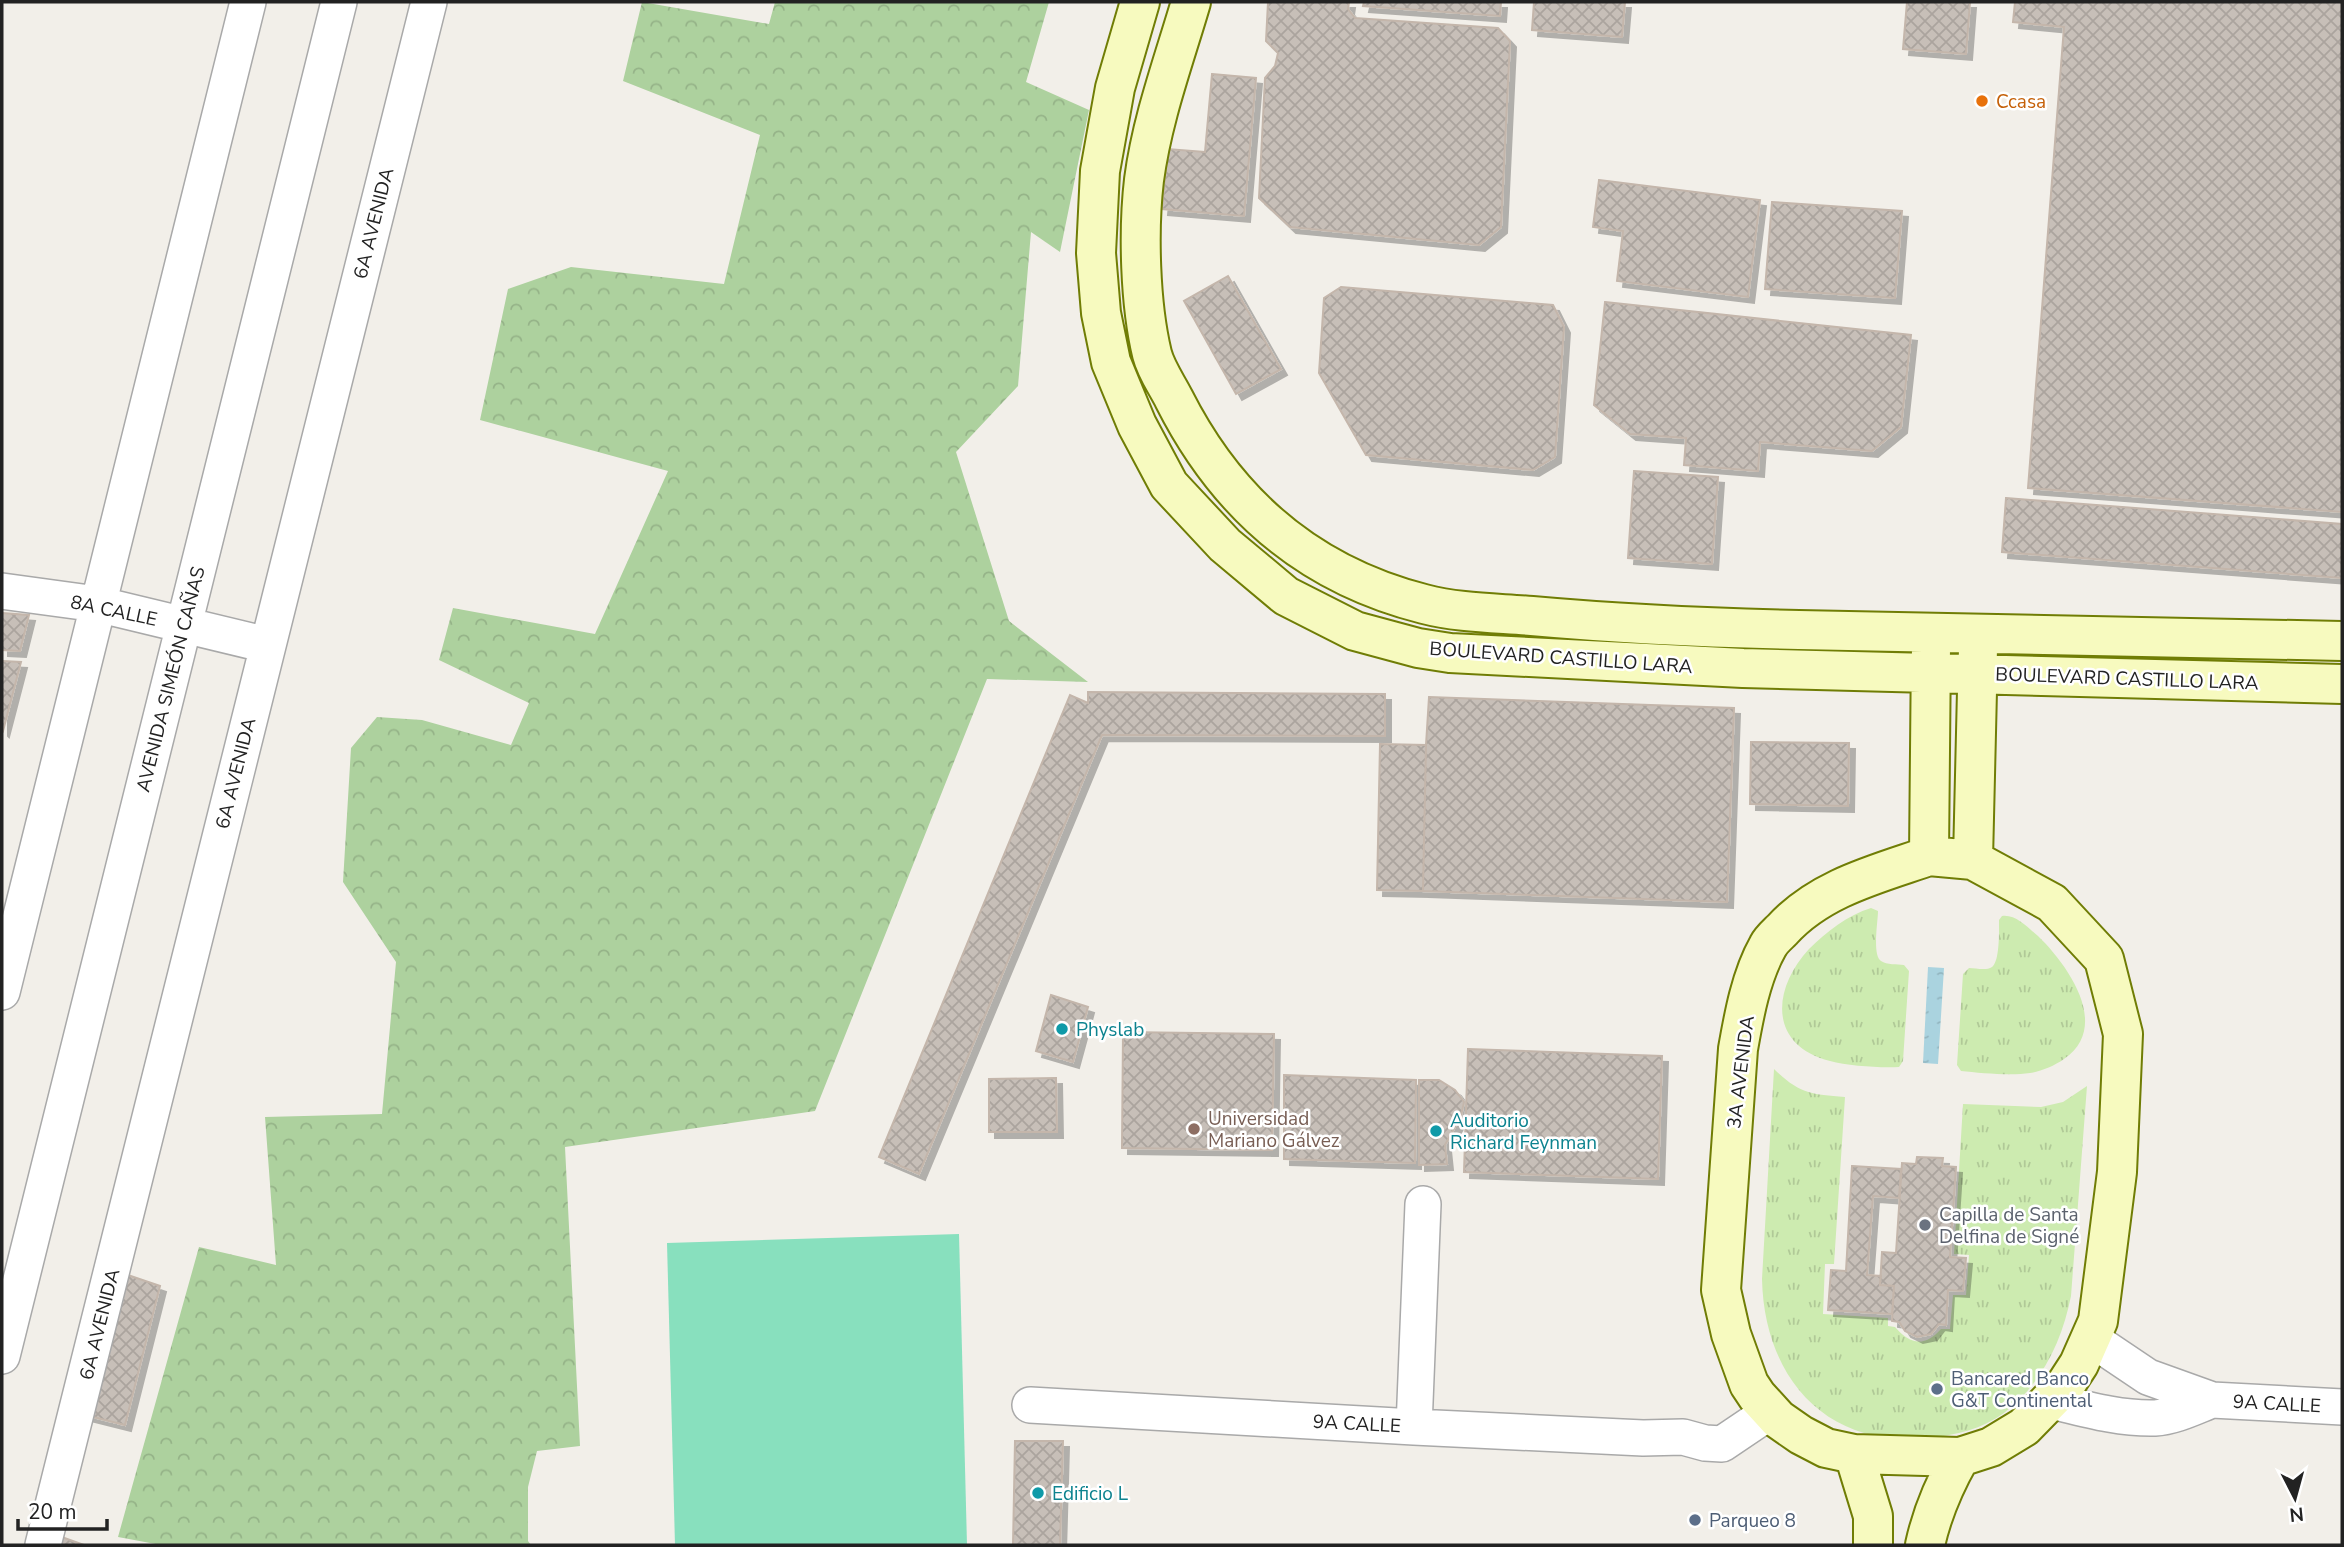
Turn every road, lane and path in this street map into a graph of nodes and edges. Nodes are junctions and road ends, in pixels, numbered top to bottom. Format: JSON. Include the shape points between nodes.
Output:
{"nodes":[{"id":1,"x":248,"y":2,"type":"edge"},
{"id":2,"x":339,"y":2,"type":"edge"},
{"id":3,"x":429,"y":2,"type":"edge"},
{"id":4,"x":1140,"y":2,"type":"edge"},
{"id":5,"x":1191,"y":2,"type":"edge"},
{"id":6,"x":1145,"y":307,"type":"junction"},
{"id":7,"x":1101,"y":313,"type":"junction"},
{"id":8,"x":2,"y":591,"type":"edge"},
{"id":9,"x":97,"y":604,"type":"junction"},
{"id":10,"x":1427,"y":605,"type":"junction"},
{"id":11,"x":1596,"y":622,"type":"junction"},
{"id":12,"x":183,"y":625,"type":"junction"},
{"id":13,"x":1742,"y":628,"type":"junction"},
{"id":14,"x":1931,"y":633,"type":"junction"},
{"id":15,"x":1978,"y":634,"type":"junction"},
{"id":16,"x":2215,"y":639,"type":"junction"},
{"id":17,"x":2342,"y":641,"type":"edge"},
{"id":18,"x":267,"y":645,"type":"junction"},
{"id":19,"x":1418,"y":648,"type":"junction"},
{"id":20,"x":1596,"y":662,"type":"junction"},
{"id":21,"x":1743,"y":668,"type":"junction"},
{"id":22,"x":1930,"y":672,"type":"junction"},
{"id":23,"x":1977,"y":673,"type":"junction"},
{"id":24,"x":2214,"y":680,"type":"junction"},
{"id":25,"x":2342,"y":684,"type":"edge"},
{"id":26,"x":1928,"y":856,"type":"junction"},
{"id":27,"x":1973,"y":860,"type":"junction"},
{"id":28,"x":2,"y":992,"type":"edge"},
{"id":29,"x":1423,"y":1204,"type":"dead end"},
{"id":30,"x":2090,"y":1338,"type":"junction"},
{"id":31,"x":2,"y":1356,"type":"edge"},
{"id":32,"x":2212,"y":1400,"type":"junction"},
{"id":33,"x":2052,"y":1401,"type":"junction"},
{"id":34,"x":1764,"y":1404,"type":"junction"},
{"id":35,"x":1030,"y":1405,"type":"dead end"},
{"id":36,"x":2342,"y":1407,"type":"edge"},
{"id":37,"x":1414,"y":1427,"type":"junction"},
{"id":38,"x":1854,"y":1454,"type":"junction"},
{"id":39,"x":1960,"y":1457,"type":"junction"},
{"id":40,"x":43,"y":1545,"type":"edge"},
{"id":41,"x":1873,"y":1545,"type":"edge"},
{"id":42,"x":1925,"y":1545,"type":"edge"}],
"edges":[{"from":1,"to":9,"type":"street"},
{"from":2,"to":12,"type":"street","name":"AVENIDA SIMEÓN CAÑAS"},
{"from":3,"to":18,"type":"street","name":"6A AVENIDA"},
{"from":4,"to":7,"type":"street","name":"BOULEVARD CASTILLO LARA","via":[[1115,88],[1100,171],[1096,253]]},
{"from":5,"to":6,"type":"street","name":"BOULEVARD CASTILLO LARA","via":[[1144,179],[1141,247]]},
{"from":6,"to":7,"type":"street"},
{"from":6,"to":10,"type":"street","name":"BOULEVARD CASTILLO LARA","via":[[1153,358],[1186,424],[1225,481],[1281,537],[1367,586]]},
{"from":7,"to":19,"type":"street","name":"BOULEVARD CASTILLO LARA","via":[[1111,362],[1137,425],[1169,485],[1224,545],[1286,596],[1355,631]]},
{"from":8,"to":9,"type":"street","name":"8A CALLE"},
{"from":9,"to":12,"type":"street","name":"8A CALLE"},
{"from":9,"to":28,"type":"street"},
{"from":10,"to":11,"type":"street","name":"BOULEVARD CASTILLO LARA"},
{"from":10,"to":19,"type":"street"},
{"from":11,"to":13,"type":"street","name":"BOULEVARD CASTILLO LARA"},
{"from":11,"to":20,"type":"street"},
{"from":12,"to":18,"type":"street","name":"8A CALLE"},
{"from":12,"to":31,"type":"street","name":"AVENIDA SIMEÓN CAÑAS"},
{"from":13,"to":14,"type":"street","name":"BOULEVARD CASTILLO LARA"},
{"from":13,"to":21,"type":"street"},
{"from":14,"to":15,"type":"street","name":"BOULEVARD CASTILLO LARA"},
{"from":14,"to":22,"type":"street"},
{"from":15,"to":16,"type":"street","name":"BOULEVARD CASTILLO LARA"},
{"from":15,"to":23,"type":"street"},
{"from":16,"to":17,"type":"street","name":"BOULEVARD CASTILLO LARA"},
{"from":16,"to":24,"type":"street"},
{"from":18,"to":40,"type":"street","name":"6A AVENIDA"},
{"from":19,"to":20,"type":"street","name":"BOULEVARD CASTILLO LARA"},
{"from":20,"to":21,"type":"street","name":"BOULEVARD CASTILLO LARA"},
{"from":21,"to":22,"type":"street","name":"BOULEVARD CASTILLO LARA"},
{"from":22,"to":23,"type":"street","name":"BOULEVARD CASTILLO LARA"},
{"from":22,"to":26,"type":"street"},
{"from":23,"to":24,"type":"street","name":"BOULEVARD CASTILLO LARA"},
{"from":23,"to":27,"type":"street"},
{"from":24,"to":25,"type":"street","name":"BOULEVARD CASTILLO LARA"},
{"from":26,"to":27,"type":"street"},
{"from":26,"to":34,"type":"street","name":"3A AVENIDA","via":[[1845,884],[1794,916],[1769,944],[1757,972],[1738,1049],[1721,1290],[1749,1384]]},
{"from":27,"to":30,"type":"street","via":[[2052,903],[2104,959],[2120,1021],[2117,1172],[2098,1321]]},
{"from":29,"to":37,"type":"street"},
{"from":30,"to":32,"type":"street","name":"9A CALLE","via":[[2148,1377]]},
{"from":30,"to":33,"type":"street","via":[[2079,1364]]},
{"from":32,"to":33,"type":"street","name":"9A CALLE","via":[[2156,1418],[2090,1411]]},
{"from":32,"to":36,"type":"street","name":"9A CALLE"},
{"from":33,"to":39,"type":"street","via":[[2024,1427],[1991,1447]]},
{"from":34,"to":37,"type":"street","name":"9A CALLE","via":[[1684,1437]]},
{"from":34,"to":38,"type":"street","name":"3A AVENIDA","via":[[1801,1435],[1826,1448]]},
{"from":35,"to":37,"type":"street","name":"9A CALLE"},
{"from":38,"to":39,"type":"street","name":"3A AVENIDA"},
{"from":38,"to":41,"type":"street","via":[[1873,1516]]},
{"from":39,"to":42,"type":"street","via":[[1934,1510]]}]}
